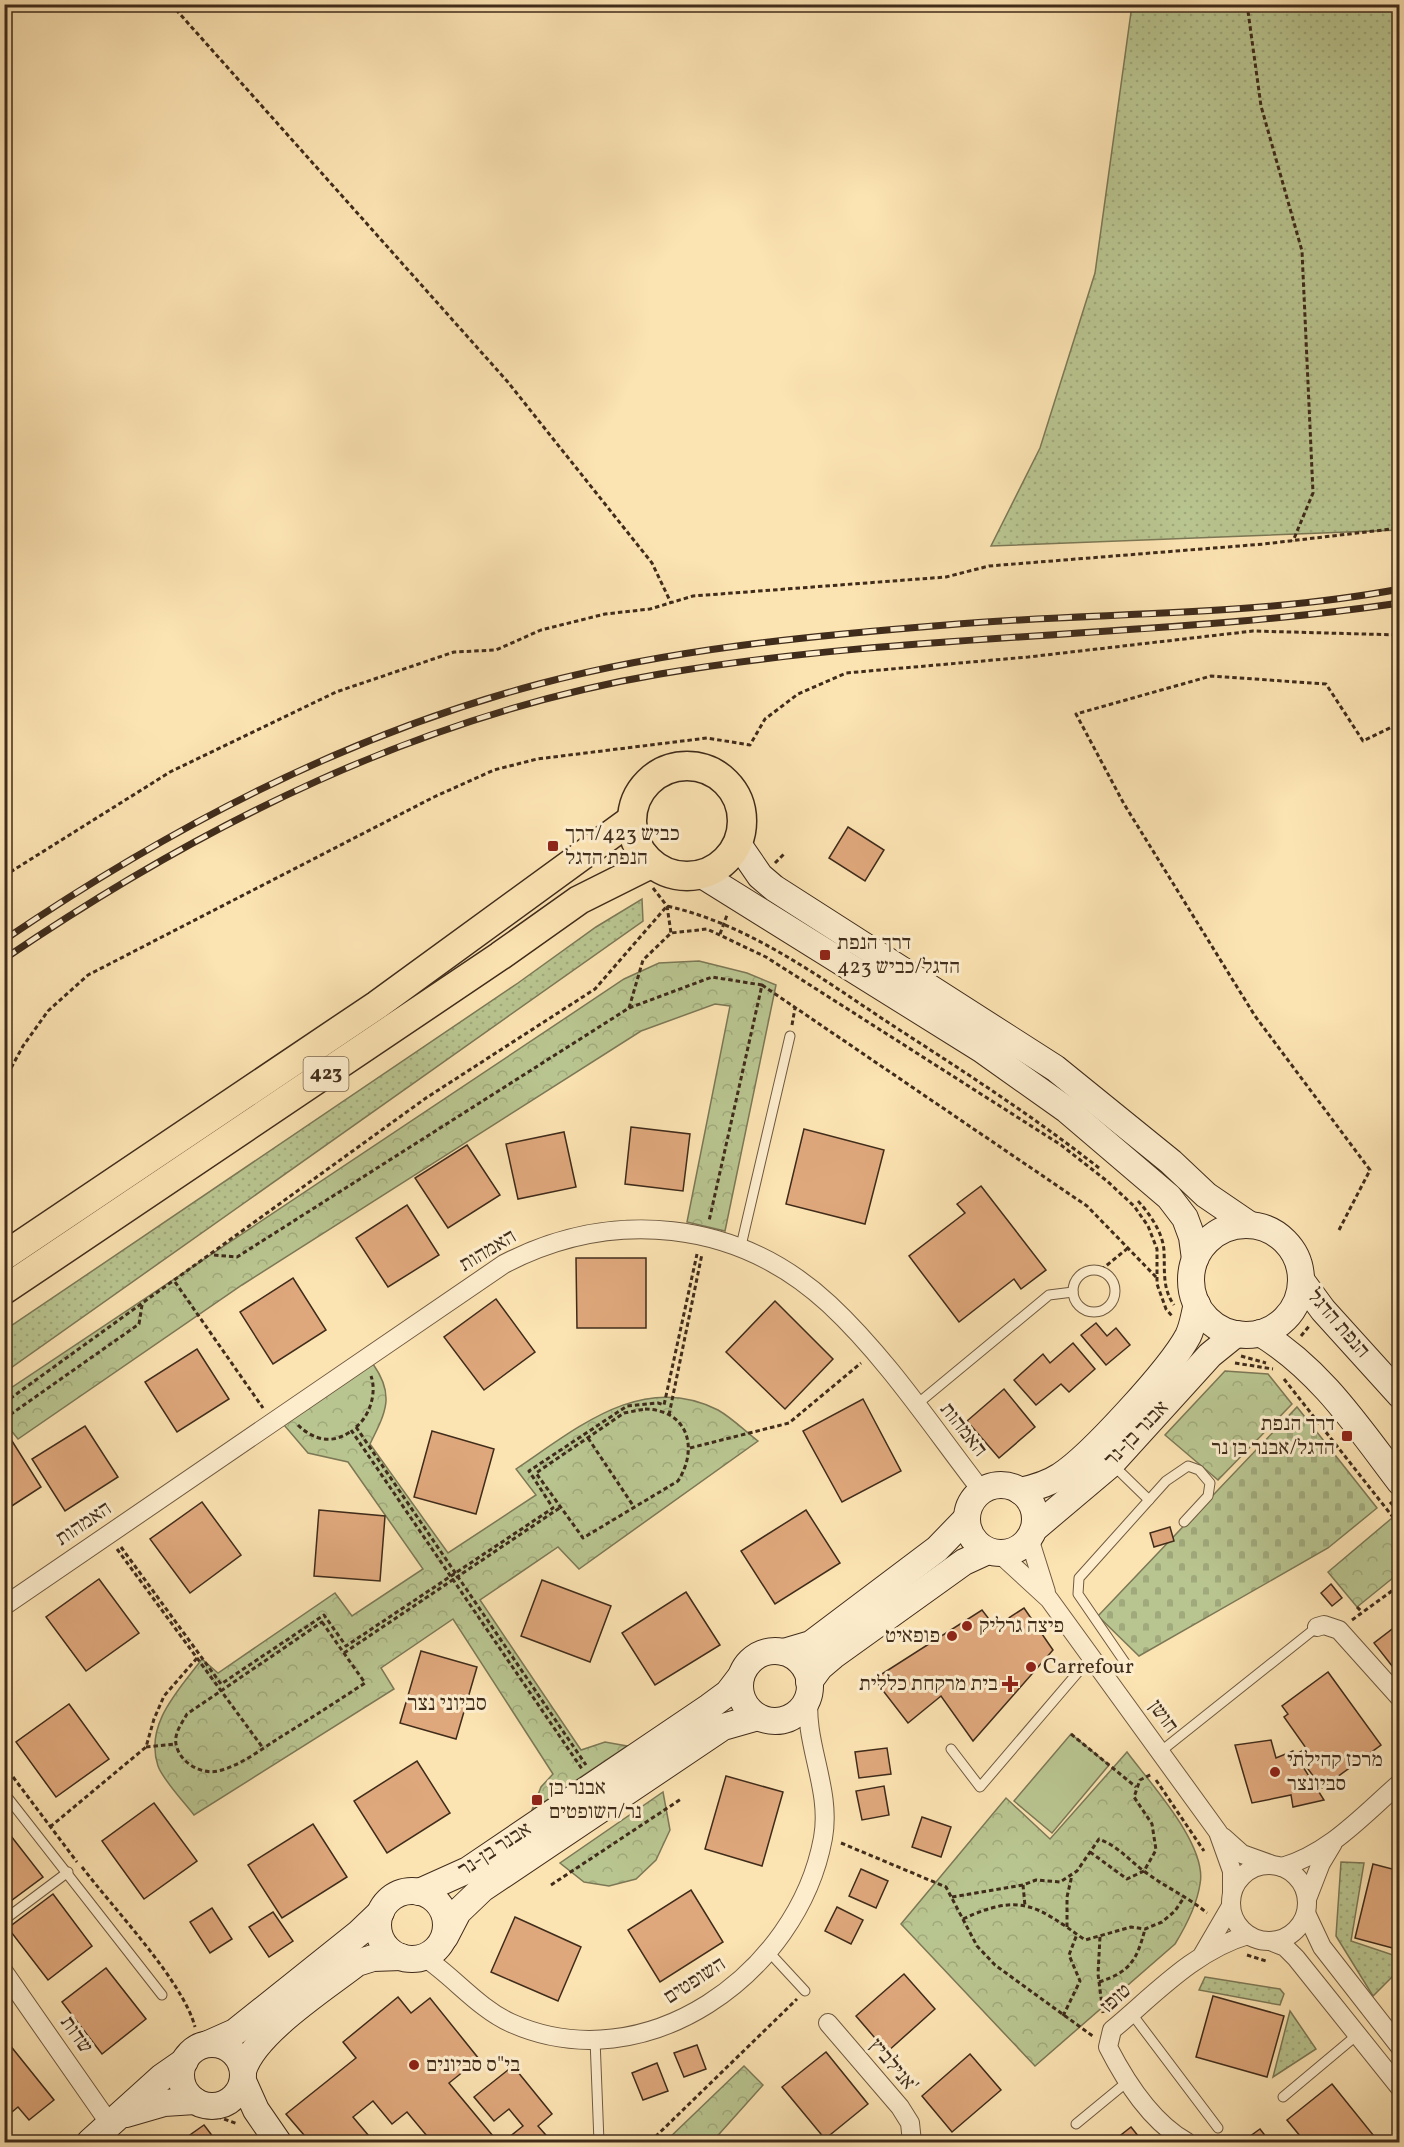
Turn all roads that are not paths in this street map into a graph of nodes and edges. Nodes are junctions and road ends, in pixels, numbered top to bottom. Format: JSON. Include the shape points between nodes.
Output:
{"nodes":[{"id":1,"x":631,"y":820,"type":"junction"},
{"id":2,"x":738,"y":844,"type":"junction"},
{"id":3,"x":651,"y":864,"type":"junction"},
{"id":4,"x":702,"y":875,"type":"junction"},
{"id":5,"x":790,"y":1036,"type":"dead end"},
{"id":6,"x":1250,"y":1225,"type":"junction"},
{"id":7,"x":740,"y":1250,"type":"junction"},
{"id":8,"x":4,"y":1256,"type":"edge"},
{"id":9,"x":1195,"y":1259,"type":"junction"},
{"id":10,"x":1300,"y":1280,"type":"junction"},
{"id":11,"x":4,"y":1290,"type":"edge"},
{"id":12,"x":1073,"y":1292,"type":"junction"},
{"id":13,"x":1192,"y":1322,"type":"junction"},
{"id":14,"x":1232,"y":1342,"type":"junction"},
{"id":15,"x":1400,"y":1395,"type":"edge"},
{"id":16,"x":916,"y":1406,"type":"junction"},
{"id":17,"x":1111,"y":1464,"type":"junction"},
{"id":18,"x":1387,"y":1489,"type":"edge"},
{"id":19,"x":981,"y":1490,"type":"junction"},
{"id":20,"x":1020,"y":1491,"type":"junction"},
{"id":21,"x":1149,"y":1500,"type":"junction"},
{"id":22,"x":966,"y":1519,"type":"junction"},
{"id":23,"x":1184,"y":1522,"type":"dead end"},
{"id":24,"x":1031,"y":1534,"type":"junction"},
{"id":25,"x":994,"y":1552,"type":"junction"},
{"id":26,"x":1049,"y":1599,"type":"junction"},
{"id":27,"x":4,"y":1606,"type":"edge"},
{"id":28,"x":1317,"y":1627,"type":"joint"},
{"id":29,"x":784,"y":1652,"type":"junction"},
{"id":30,"x":1091,"y":1657,"type":"junction"},
{"id":31,"x":1126,"y":1664,"type":"dead end"},
{"id":32,"x":741,"y":1676,"type":"junction"},
{"id":33,"x":809,"y":1688,"type":"junction"},
{"id":34,"x":1400,"y":1698,"type":"edge"},
{"id":35,"x":758,"y":1717,"type":"junction"},
{"id":36,"x":951,"y":1749,"type":"dead end"},
{"id":37,"x":1160,"y":1752,"type":"junction"},
{"id":38,"x":1400,"y":1783,"type":"edge"},
{"id":39,"x":4,"y":1793,"type":"edge"},
{"id":40,"x":1218,"y":1832,"type":"junction"},
{"id":41,"x":1334,"y":1842,"type":"junction"},
{"id":42,"x":1276,"y":1865,"type":"junction"},
{"id":43,"x":68,"y":1872,"type":"junction"},
{"id":44,"x":419,"y":1892,"type":"junction"},
{"id":45,"x":1231,"y":1899,"type":"junction"},
{"id":46,"x":1307,"y":1906,"type":"junction"},
{"id":47,"x":381,"y":1912,"type":"junction"},
{"id":48,"x":4,"y":1920,"type":"edge"},
{"id":49,"x":1233,"y":1933,"type":"junction"},
{"id":50,"x":445,"y":1937,"type":"junction"},
{"id":51,"x":1270,"y":1941,"type":"junction"},
{"id":52,"x":768,"y":1951,"type":"junction"},
{"id":53,"x":413,"y":1957,"type":"junction"},
{"id":54,"x":4,"y":1972,"type":"edge"},
{"id":55,"x":805,"y":1991,"type":"road end"},
{"id":56,"x":162,"y":1995,"type":"dead end"},
{"id":57,"x":1132,"y":2014,"type":"junction"},
{"id":58,"x":828,"y":2023,"type":"dead end"},
{"id":59,"x":1358,"y":2035,"type":"junction"},
{"id":60,"x":595,"y":2039,"type":"junction"},
{"id":61,"x":208,"y":2044,"type":"junction"},
{"id":62,"x":1400,"y":2047,"type":"edge"},
{"id":63,"x":185,"y":2061,"type":"junction"},
{"id":64,"x":243,"y":2076,"type":"junction"},
{"id":65,"x":1127,"y":2082,"type":"junction"},
{"id":66,"x":1400,"y":2088,"type":"edge"},
{"id":67,"x":1283,"y":2097,"type":"dead end"},
{"id":68,"x":207,"y":2103,"type":"junction"},
{"id":69,"x":114,"y":2121,"type":"junction"},
{"id":70,"x":1076,"y":2124,"type":"dead end"},
{"id":71,"x":1218,"y":2128,"type":"dead end"},
{"id":72,"x":90,"y":2142,"type":"edge"},
{"id":73,"x":277,"y":2142,"type":"edge"},
{"id":74,"x":599,"y":2142,"type":"edge"},
{"id":75,"x":912,"y":2142,"type":"edge"},
{"id":76,"x":1187,"y":2142,"type":"edge"}],
"edges":[{"from":1,"to":2,"type":"main road","via":[[642,788],[660,773],[682,766],[704,768],[723,779],[737,797],[743,820]]},
{"from":1,"to":3,"type":"main road","via":[[636,845]]},
{"from":1,"to":8,"type":"main road","number":"423","via":[[377,1005]]},
{"from":2,"to":4,"type":"main road","via":[[717,869]]},
{"from":2,"to":6,"type":"street","via":[[760,876],[774,888],[1055,1068],[1140,1135],[1206,1195]]},
{"from":3,"to":4,"type":"main road","via":[[675,876]]},
{"from":3,"to":11,"type":"main road","number":"423","via":[[579,900]]},
{"from":4,"to":9,"type":"street","via":[[981,1049],[1067,1110],[1169,1197],[1185,1218]]},
{"from":5,"to":7,"type":"lane"},
{"from":6,"to":9,"type":"street","via":[[1217,1233]]},
{"from":6,"to":10,"type":"street","via":[[1263,1228],[1286,1243],[1299,1266]]},
{"from":7,"to":16,"type":"street","name":"האמהות","via":[[772,1263],[829,1304]]},
{"from":7,"to":27,"type":"street","name":"האמהות","via":[[704,1236],[651,1228],[585,1233],[555,1241],[504,1264]]},
{"from":9,"to":13,"type":"street"},
{"from":10,"to":14,"type":"street","via":[[1293,1309],[1279,1324]]},
{"from":10,"to":15,"type":"street","name":"הנפת הדגל"},
{"from":12,"to":12,"type":"lane","via":[[1081,1274],[1094,1269],[1112,1278],[1116,1291],[1111,1304],[1098,1312],[1084,1309]]},
{"from":12,"to":16,"type":"lane","via":[[1049,1295]]},
{"from":13,"to":14,"type":"street","via":[[1213,1324]]},
{"from":13,"to":20,"type":"street","name":"אבנר בן-נר","via":[[1147,1389],[1093,1447],[1060,1476]]},
{"from":14,"to":17,"type":"street","name":"אבנר בן-נר"},
{"from":14,"to":18,"type":"street","via":[[1282,1367],[1312,1372],[1348,1413]]},
{"from":16,"to":19,"type":"street","name":"האמהות"},
{"from":17,"to":21,"type":"lane"},
{"from":17,"to":24,"type":"street","name":"אבנר בן-נר"},
{"from":19,"to":20,"type":"street","via":[[1000,1484]]},
{"from":19,"to":22,"type":"street","via":[[970,1503]]},
{"from":20,"to":24,"type":"street","via":[[1033,1508]]},
{"from":21,"to":23,"type":"lane","via":[[1178,1471],[1188,1466],[1199,1470],[1209,1483],[1208,1496]]},
{"from":21,"to":31,"type":"lane","via":[[1083,1571],[1077,1584],[1078,1594]]},
{"from":22,"to":25,"type":"street","via":[[972,1538]]},
{"from":22,"to":29,"type":"street","via":[[937,1549],[811,1644]]},
{"from":24,"to":25,"type":"street","via":[[1017,1549]]},
{"from":24,"to":26,"type":"street","name":"חושן"},
{"from":25,"to":26,"type":"street","name":"חושן"},
{"from":25,"to":33,"type":"street","via":[[964,1562],[833,1656],[820,1667]]},
{"from":26,"to":30,"type":"street","name":"חושן"},
{"from":28,"to":34,"type":"street","via":[[1339,1630]]},
{"from":28,"to":37,"type":"lane"},
{"from":29,"to":32,"type":"street","via":[[754,1658]]},
{"from":29,"to":33,"type":"street","via":[[801,1664]]},
{"from":30,"to":36,"type":"lane","via":[[980,1786]]},
{"from":30,"to":37,"type":"street","name":"חושן"},
{"from":32,"to":35,"type":"street","via":[[742,1699]]},
{"from":32,"to":44,"type":"street","name":"אבנר בן-נר","via":[[718,1700],[468,1870]]},
{"from":33,"to":35,"type":"street","via":[[805,1704],[789,1718],[778,1721]]},
{"from":33,"to":52,"type":"street","name":"השופטים","via":[[809,1728],[823,1786],[824,1836],[806,1890],[790,1922]]},
{"from":35,"to":50,"type":"street","name":"אבנר בן-נר","via":[[723,1727],[482,1889],[458,1912]]},
{"from":37,"to":40,"type":"street","name":"חושן"},
{"from":38,"to":41,"type":"street"},
{"from":39,"to":43,"type":"lane"},
{"from":40,"to":42,"type":"street","name":"חושן","via":[[1242,1854]]},
{"from":40,"to":45,"type":"street","name":"חושן","via":[[1232,1871]]},
{"from":41,"to":42,"type":"street","via":[[1300,1862]]},
{"from":41,"to":46,"type":"street","via":[[1321,1863]]},
{"from":42,"to":45,"type":"street","via":[[1260,1865],[1242,1875]]},
{"from":42,"to":46,"type":"street","via":[[1300,1879]]},
{"from":43,"to":48,"type":"lane"},
{"from":43,"to":56,"type":"lane"},
{"from":44,"to":47,"type":"street","via":[[396,1895]]},
{"from":44,"to":50,"type":"street","via":[[438,1903],[444,1913]]},
{"from":45,"to":49,"type":"street"},
{"from":45,"to":49,"type":"street","via":[[1236,1922]]},
{"from":46,"to":51,"type":"street","via":[[1297,1930]]},
{"from":46,"to":62,"type":"street","via":[[1322,1947]]},
{"from":47,"to":53,"type":"street","via":[[380,1935],[385,1946]]},
{"from":47,"to":61,"type":"street","via":[[235,2032]]},
{"from":49,"to":51,"type":"street"},
{"from":49,"to":57,"type":"street","name":"טופז"},
{"from":50,"to":53,"type":"street","via":[[438,1947]]},
{"from":51,"to":59,"type":"street","via":[[1285,1947],[1296,1958]]},
{"from":52,"to":55,"type":"lane"},
{"from":52,"to":60,"type":"street","name":"השופטים","via":[[732,1989],[689,2016],[643,2033]]},
{"from":53,"to":60,"type":"street","name":"השופטים","via":[[442,1969],[487,2009],[510,2023],[575,2040]]},
{"from":53,"to":64,"type":"street","via":[[373,1958],[357,1964],[270,2032],[247,2059]]},
{"from":54,"to":69,"type":"street","name":"שדות"},
{"from":57,"to":65,"type":"street","name":"טופז","via":[[1110,2038]]},
{"from":57,"to":71,"type":"lane"},
{"from":58,"to":75,"type":"street","name":"אנילביץ'","via":[[900,2107],[910,2122]]},
{"from":59,"to":66,"type":"street"},
{"from":59,"to":67,"type":"lane"},
{"from":60,"to":74,"type":"lane"},
{"from":61,"to":63,"type":"street","via":[[194,2050]]},
{"from":61,"to":64,"type":"street","via":[[218,2044],[235,2054]]},
{"from":63,"to":68,"type":"street","via":[[181,2079],[184,2087]]},
{"from":63,"to":69,"type":"street"},
{"from":64,"to":68,"type":"street","via":[[235,2097]]},
{"from":64,"to":73,"type":"street","via":[[256,2110]]},
{"from":65,"to":70,"type":"lane"},
{"from":65,"to":76,"type":"street","name":"טופז","via":[[1169,2132]]},
{"from":68,"to":69,"type":"street","via":[[164,2103]]},
{"from":68,"to":73,"type":"street","via":[[250,2121]]},
{"from":69,"to":72,"type":"street"}]}
